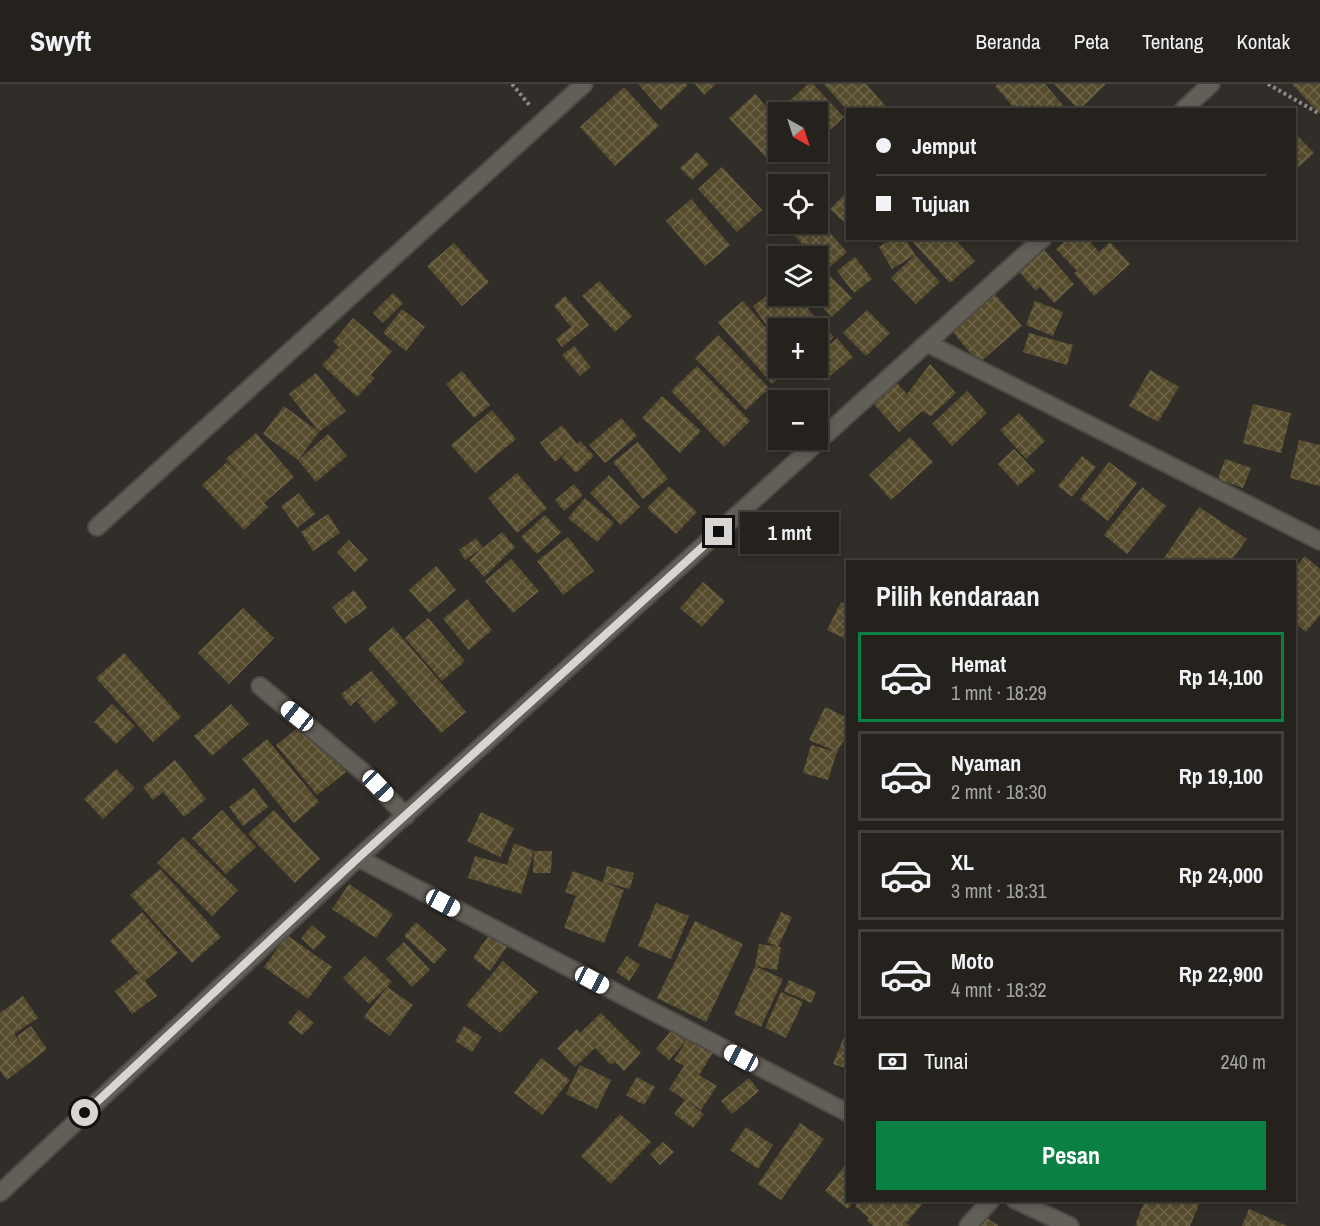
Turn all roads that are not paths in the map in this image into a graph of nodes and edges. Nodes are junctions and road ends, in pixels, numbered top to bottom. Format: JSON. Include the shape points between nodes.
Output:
{"nodes":[{"id":1,"x":584,"y":84,"type":"edge"},
{"id":2,"x":1211,"y":84,"type":"edge"},
{"id":3,"x":1185,"y":108,"type":"edge"},
{"id":4,"x":1041,"y":240,"type":"edge"},
{"id":5,"x":929,"y":344,"type":"junction"},
{"id":6,"x":97,"y":527,"type":"dead end"},
{"id":7,"x":1320,"y":541,"type":"edge"},
{"id":8,"x":260,"y":686,"type":"dead end"},
{"id":9,"x":406,"y":816,"type":"junction"},
{"id":10,"x":358,"y":858,"type":"junction"},
{"id":11,"x":846,"y":1112,"type":"edge"},
{"id":12,"x":0,"y":1193,"type":"edge"},
{"id":13,"x":989,"y":1202,"type":"edge"},
{"id":14,"x":1019,"y":1202,"type":"edge"},
{"id":15,"x":968,"y":1226,"type":"edge"},
{"id":16,"x":1070,"y":1226,"type":"edge"}],
"edges":[{"from":1,"to":6,"type":"street"},
{"from":2,"to":3,"type":"street"},
{"from":4,"to":5,"type":"street"},
{"from":5,"to":7,"type":"street"},
{"from":5,"to":9,"type":"street"},
{"from":8,"to":9,"type":"street","via":[[363,772]]},
{"from":9,"to":10,"type":"street"},
{"from":10,"to":11,"type":"street"},
{"from":10,"to":12,"type":"street"},
{"from":13,"to":15,"type":"street"},
{"from":14,"to":16,"type":"street"}]}
